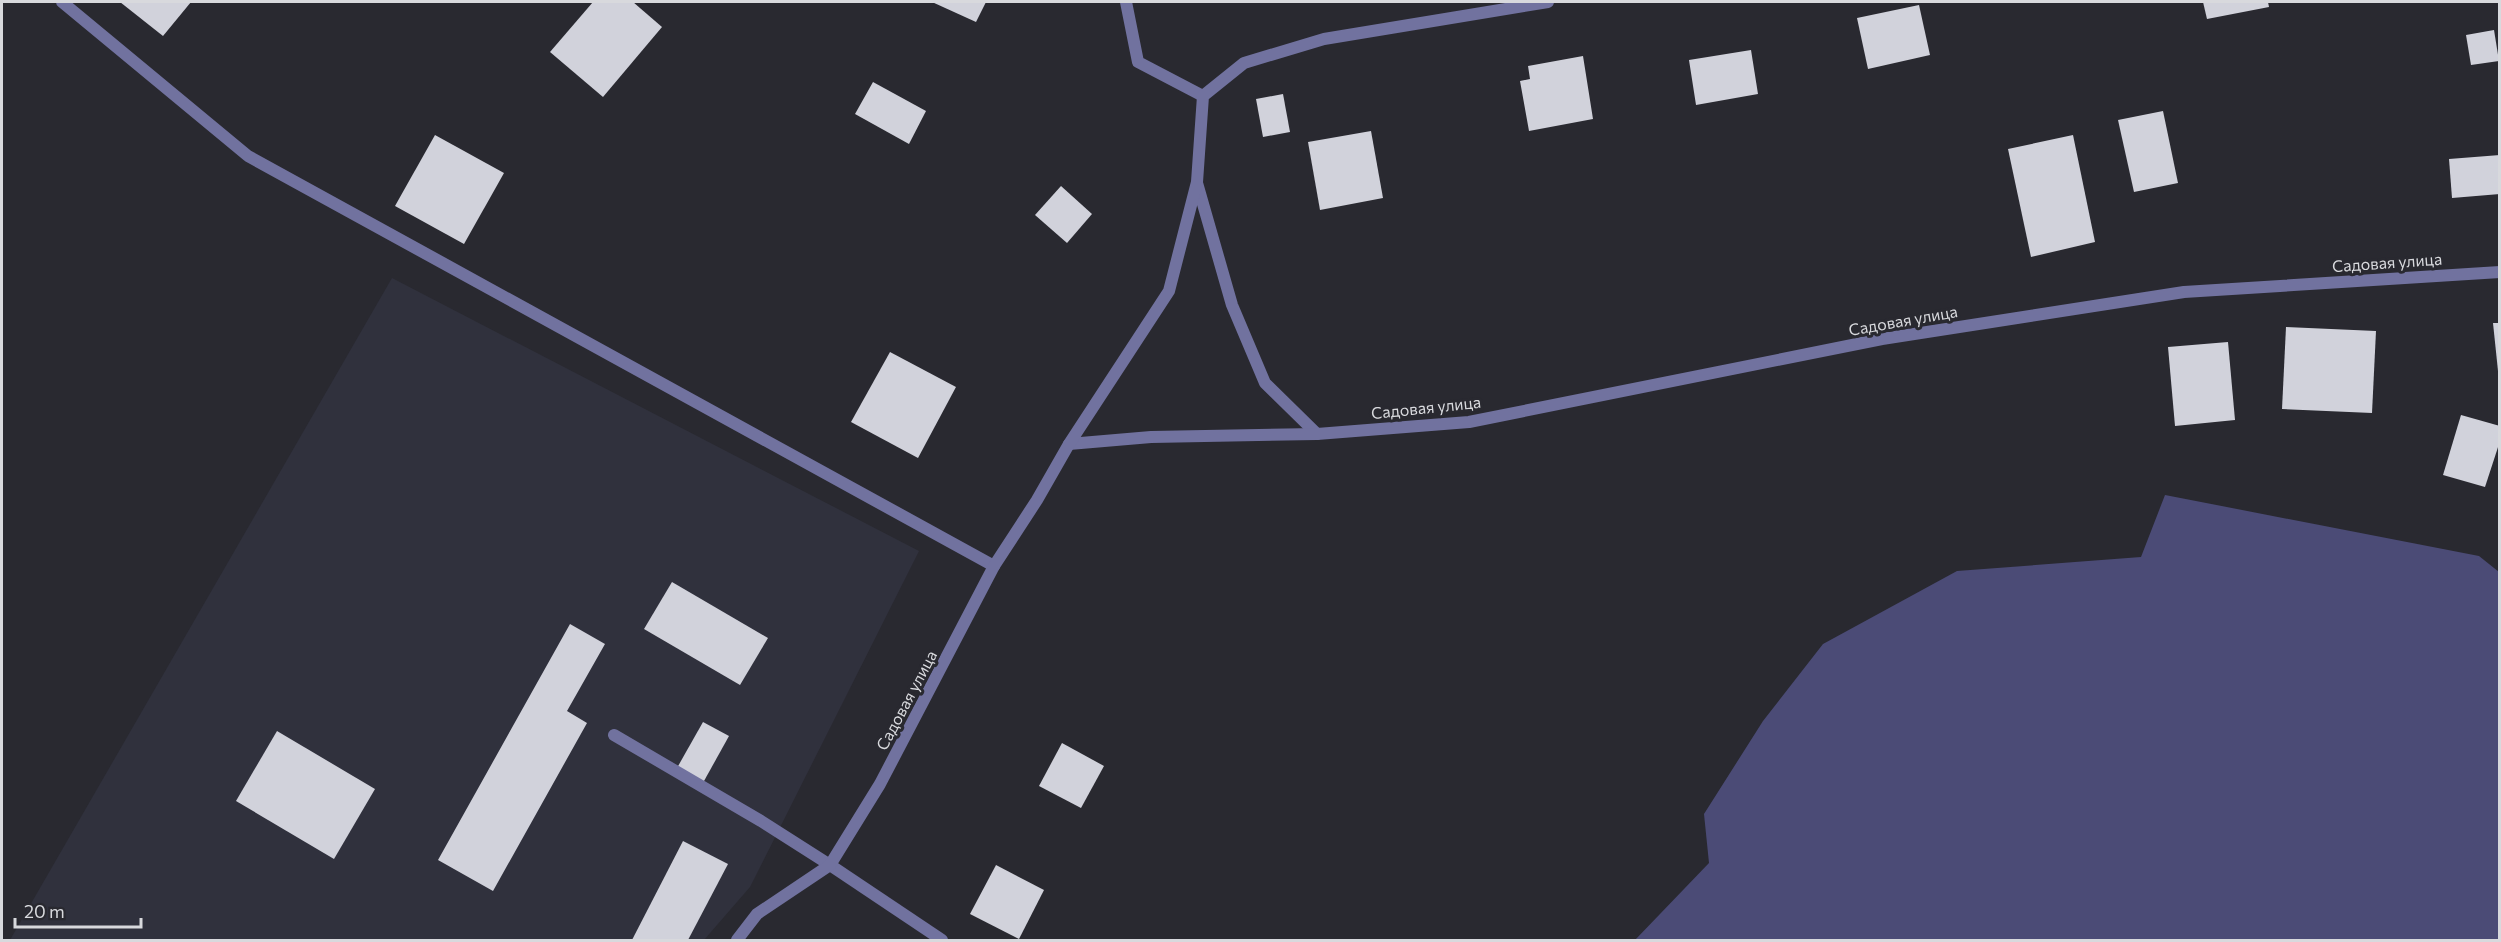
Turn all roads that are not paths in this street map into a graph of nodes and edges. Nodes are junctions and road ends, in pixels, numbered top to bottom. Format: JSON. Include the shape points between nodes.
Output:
{"nodes":[{"id":1,"x":62,"y":2,"type":"edge"},
{"id":2,"x":1126,"y":2,"type":"edge"},
{"id":3,"x":1548,"y":2,"type":"edge"},
{"id":4,"x":1203,"y":96,"type":"junction"},
{"id":5,"x":1197,"y":182,"type":"junction"},
{"id":6,"x":2499,"y":272,"type":"edge"},
{"id":7,"x":1317,"y":434,"type":"junction"},
{"id":8,"x":1069,"y":444,"type":"junction"},
{"id":9,"x":994,"y":566,"type":"junction"},
{"id":10,"x":614,"y":735,"type":"dead end"},
{"id":11,"x":830,"y":865,"type":"junction"},
{"id":12,"x":737,"y":940,"type":"edge"},
{"id":13,"x":942,"y":940,"type":"edge"}],
"edges":[{"from":1,"to":9,"type":"street","via":[[248,156]]},
{"from":2,"to":4,"type":"street","via":[[1138,62]]},
{"from":3,"to":4,"type":"street","via":[[1324,39],[1244,63]]},
{"from":4,"to":5,"type":"street","name":"Садовая улица"},
{"from":5,"to":7,"type":"street","name":"Садовая улица","via":[[1232,305],[1265,383]]},
{"from":5,"to":8,"type":"street","name":"Садовая улица","via":[[1169,291]]},
{"from":6,"to":7,"type":"street","name":"Садовая улица","via":[[2184,292],[1882,339],[1468,422]]},
{"from":7,"to":8,"type":"street","name":"Садовая улица","via":[[1151,437]]},
{"from":8,"to":9,"type":"street","name":"Садовая улица"},
{"from":9,"to":11,"type":"street","name":"Садовая улица","via":[[880,784]]},
{"from":10,"to":11,"type":"street"},
{"from":11,"to":12,"type":"street","name":"Садовая улица","via":[[757,914]]},
{"from":11,"to":13,"type":"street"}]}
